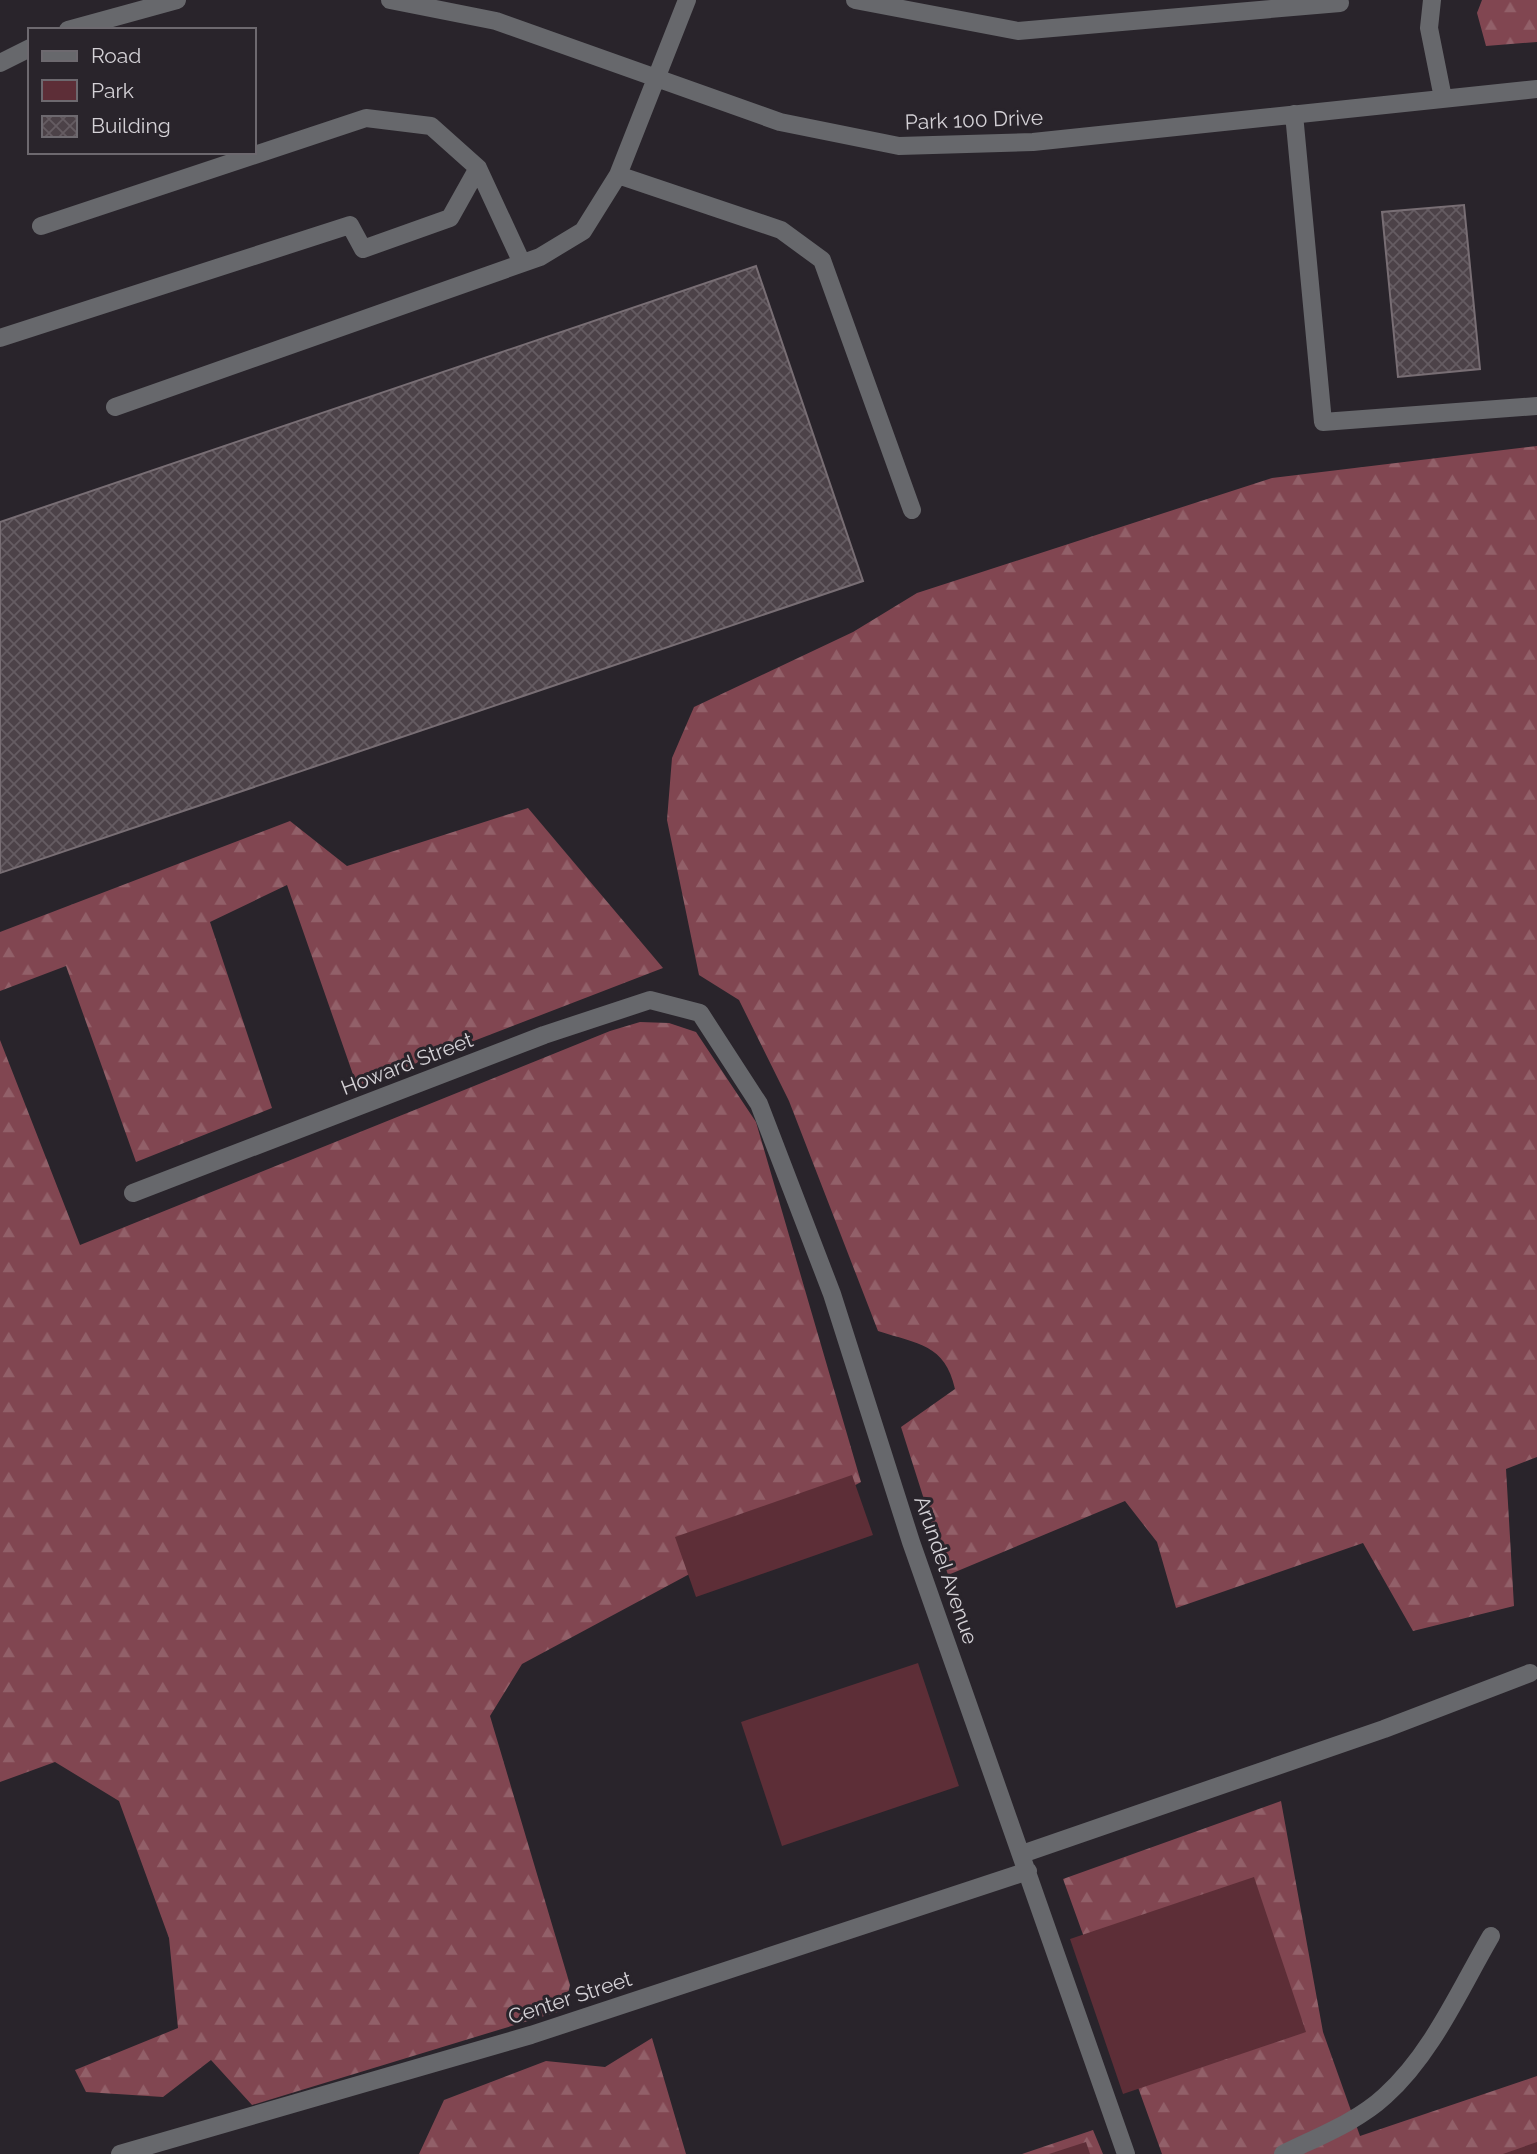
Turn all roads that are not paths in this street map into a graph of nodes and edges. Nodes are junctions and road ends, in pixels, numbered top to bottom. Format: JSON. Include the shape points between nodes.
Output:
{"nodes":[{"id":1,"x":177,"y":0,"type":"edge"},
{"id":2,"x":390,"y":0,"type":"edge"},
{"id":3,"x":687,"y":0,"type":"edge"},
{"id":4,"x":855,"y":0,"type":"edge"},
{"id":5,"x":1432,"y":0,"type":"edge"},
{"id":6,"x":1340,"y":3,"type":"dead end"},
{"id":7,"x":75,"y":28,"type":"edge"},
{"id":8,"x":28,"y":49,"type":"edge"},
{"id":9,"x":0,"y":63,"type":"edge"},
{"id":10,"x":658,"y":78,"type":"junction"},
{"id":11,"x":1537,"y":89,"type":"edge"},
{"id":12,"x":1443,"y":98,"type":"junction"},
{"id":13,"x":1294,"y":114,"type":"junction"},
{"id":14,"x":478,"y":168,"type":"junction"},
{"id":15,"x":618,"y":175,"type":"junction"},
{"id":16,"x":41,"y":226,"type":"dead end"},
{"id":17,"x":522,"y":263,"type":"junction"},
{"id":18,"x":0,"y":338,"type":"edge"},
{"id":19,"x":1537,"y":406,"type":"edge"},
{"id":20,"x":115,"y":407,"type":"dead end"},
{"id":21,"x":912,"y":510,"type":"dead end"},
{"id":22,"x":700,"y":1013,"type":"joint"},
{"id":23,"x":133,"y":1193,"type":"dead end"},
{"id":24,"x":1530,"y":1672,"type":"dead end"},
{"id":25,"x":1022,"y":1854,"type":"junction"},
{"id":26,"x":1028,"y":1871,"type":"junction"},
{"id":27,"x":1491,"y":1936,"type":"dead end"},
{"id":28,"x":120,"y":2154,"type":"edge"},
{"id":29,"x":1126,"y":2154,"type":"edge"},
{"id":30,"x":1283,"y":2154,"type":"edge"}],
"edges":[{"from":1,"to":7,"type":"street"},
{"from":2,"to":10,"type":"street","name":"Park 100 Drive","via":[[496,20]]},
{"from":3,"to":10,"type":"street"},
{"from":4,"to":6,"type":"street","via":[[1018,31]]},
{"from":5,"to":12,"type":"street","via":[[1429,28]]},
{"from":8,"to":9,"type":"street"},
{"from":10,"to":13,"type":"street","name":"Park 100 Drive","via":[[780,122],[899,146],[1033,142]]},
{"from":10,"to":15,"type":"street"},
{"from":11,"to":12,"type":"street","name":"Park 100 Drive"},
{"from":12,"to":13,"type":"street","name":"Park 100 Drive"},
{"from":13,"to":19,"type":"street","via":[[1323,422]]},
{"from":14,"to":16,"type":"street","via":[[430,126],[366,118]]},
{"from":14,"to":17,"type":"street"},
{"from":14,"to":18,"type":"street","via":[[450,218],[363,249],[349,225]]},
{"from":15,"to":17,"type":"street","via":[[583,230]]},
{"from":15,"to":21,"type":"street","via":[[781,230],[822,260]]},
{"from":17,"to":20,"type":"street"},
{"from":22,"to":23,"type":"street","name":"Howard Street","via":[[650,1000],[544,1035]]},
{"from":22,"to":25,"type":"street","name":"Arundel Avenue","via":[[759,1104],[832,1294],[911,1542]]},
{"from":24,"to":25,"type":"street","via":[[1384,1729]]},
{"from":25,"to":26,"type":"street","name":"Arundel Avenue"},
{"from":26,"to":28,"type":"street","name":"Center Street","via":[[531,2035]]},
{"from":26,"to":29,"type":"street","name":"Arundel Avenue"},
{"from":27,"to":30,"type":"street","via":[[1421,2055],[1385,2097],[1346,2123]]}]}
